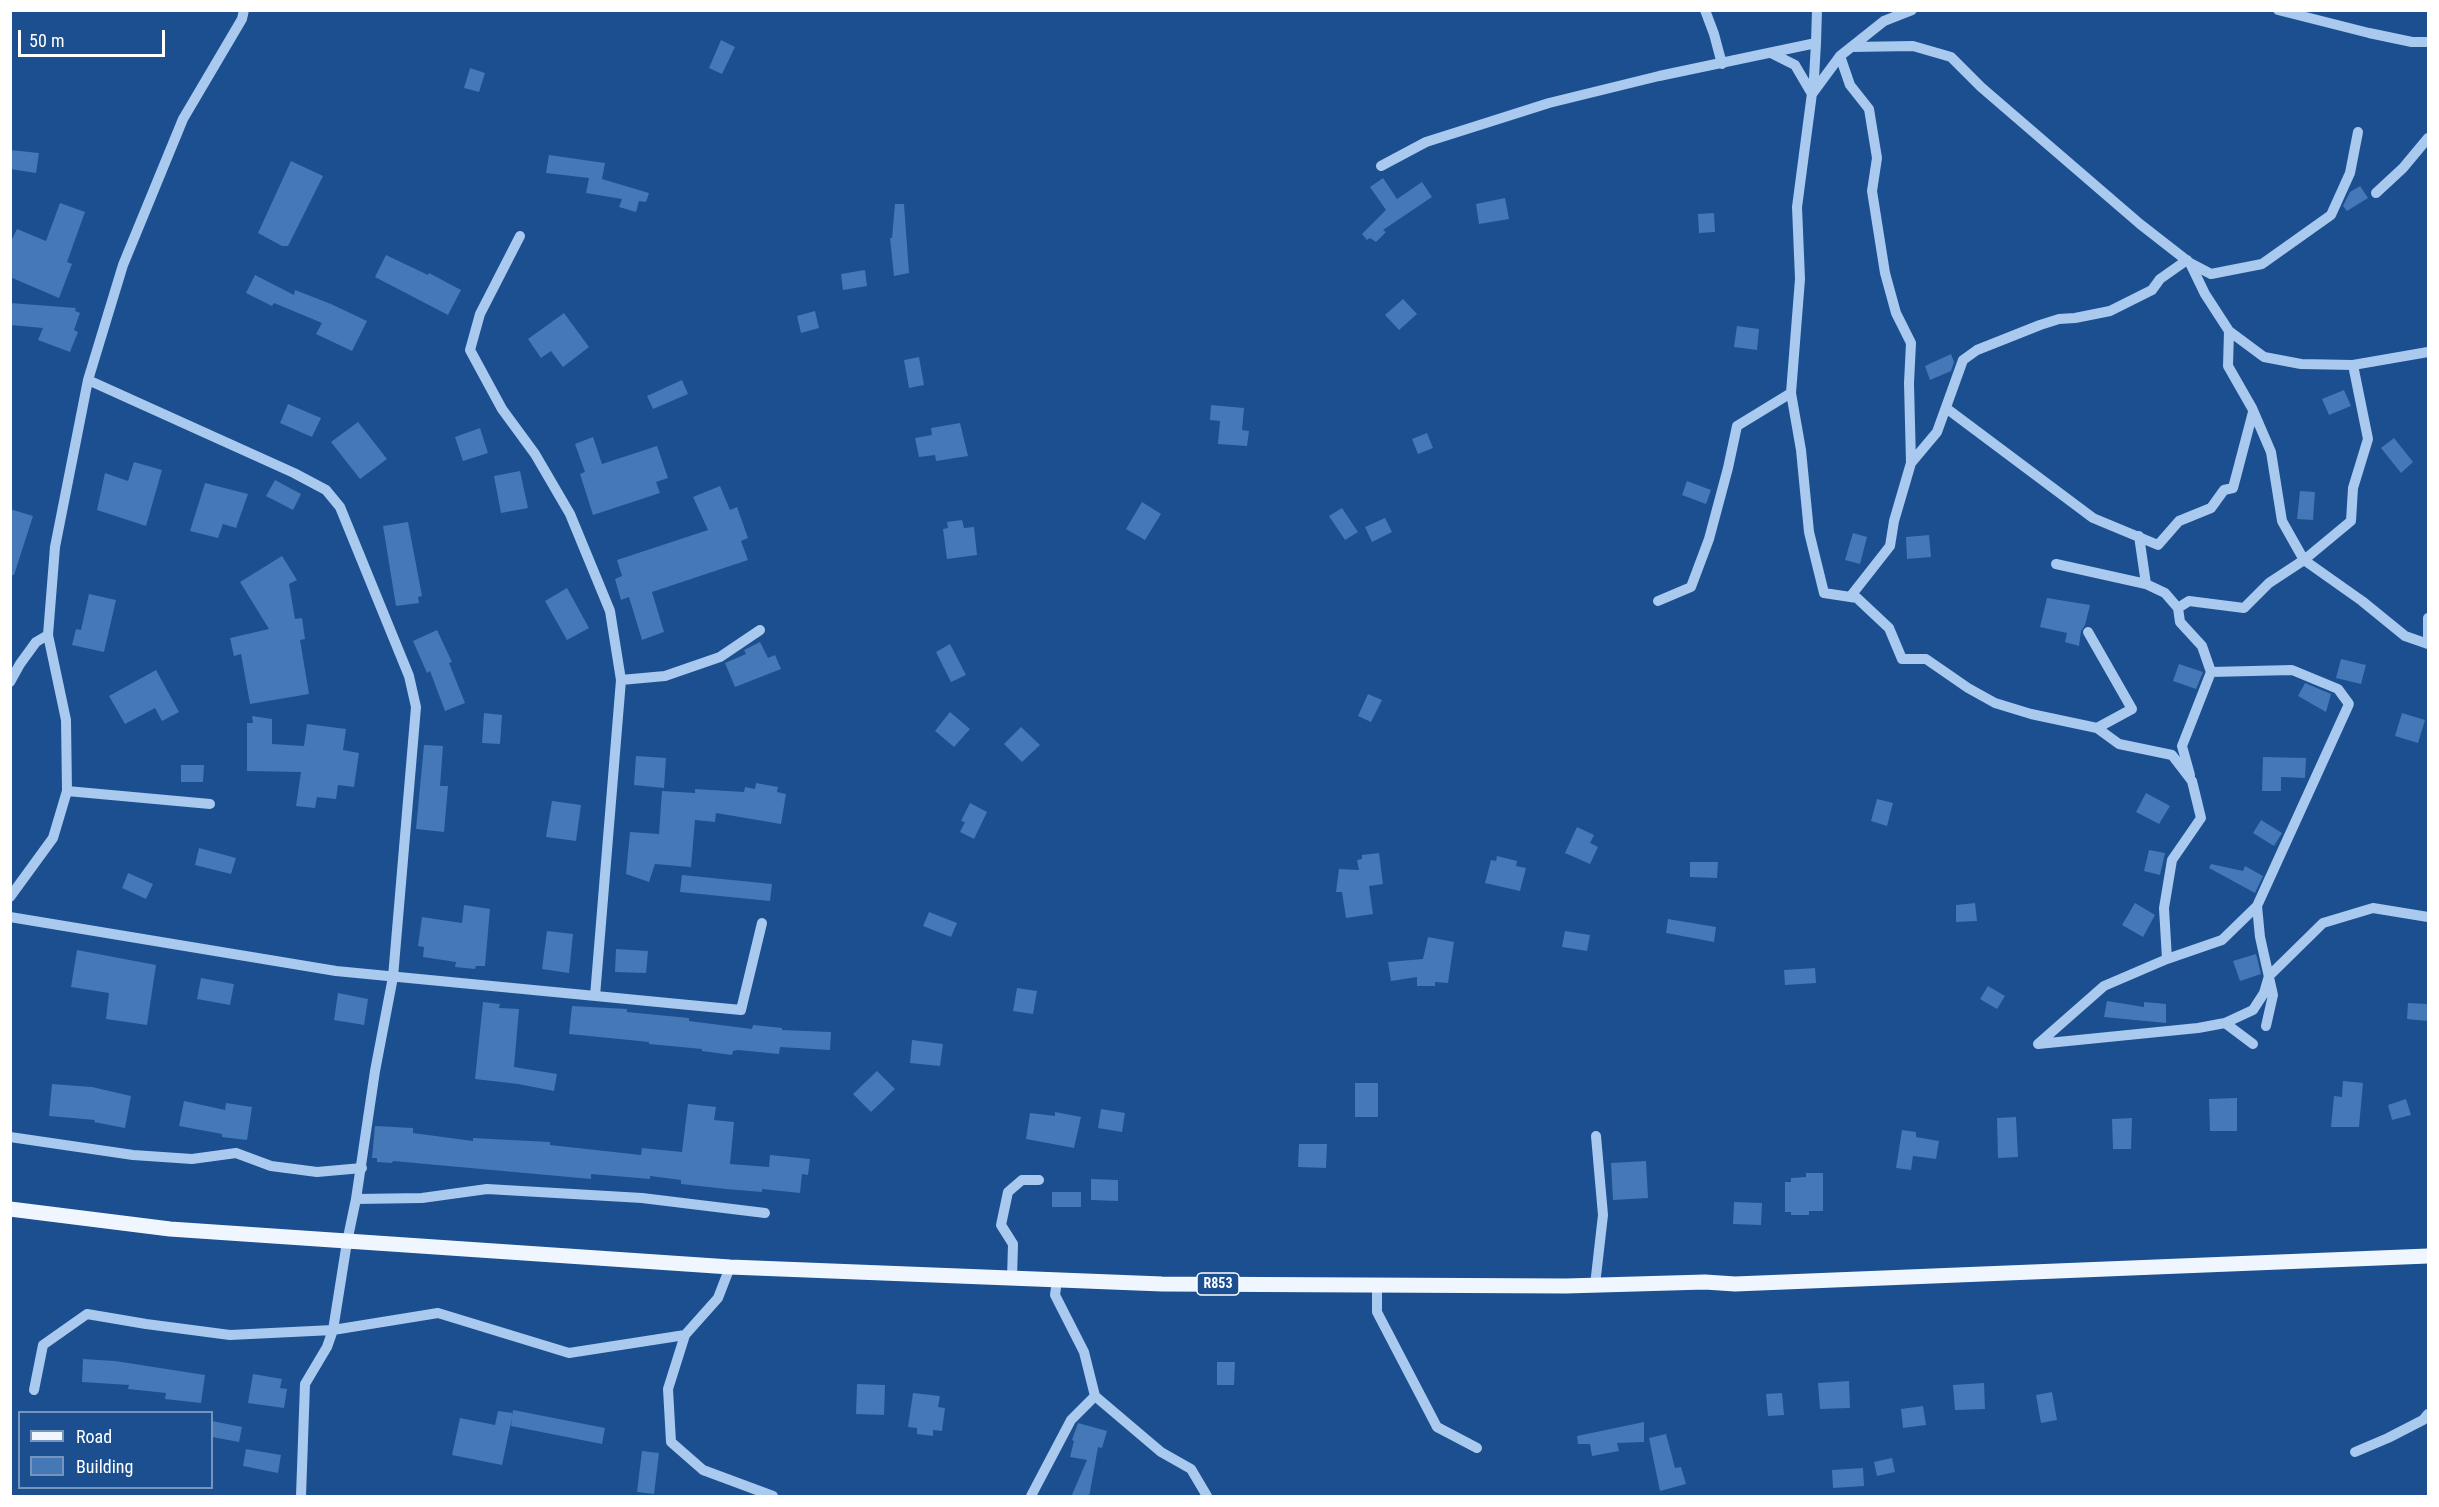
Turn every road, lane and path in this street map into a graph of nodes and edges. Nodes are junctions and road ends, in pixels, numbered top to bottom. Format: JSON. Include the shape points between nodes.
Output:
{"nodes":[{"id":1,"x":244,"y":10,"type":"edge"},
{"id":2,"x":1705,"y":10,"type":"edge"},
{"id":3,"x":1817,"y":10,"type":"edge"},
{"id":4,"x":1912,"y":10,"type":"edge"},
{"id":5,"x":2278,"y":10,"type":"edge"},
{"id":6,"x":2428,"y":42,"type":"edge"},
{"id":7,"x":1816,"y":44,"type":"junction"},
{"id":8,"x":1851,"y":47,"type":"junction"},
{"id":9,"x":1773,"y":54,"type":"junction"},
{"id":10,"x":1840,"y":56,"type":"junction"},
{"id":11,"x":1722,"y":64,"type":"junction"},
{"id":12,"x":1812,"y":94,"type":"junction"},
{"id":13,"x":2358,"y":132,"type":"dead end"},
{"id":14,"x":2428,"y":138,"type":"edge"},
{"id":15,"x":1381,"y":166,"type":"dead end"},
{"id":16,"x":2376,"y":193,"type":"dead end"},
{"id":17,"x":520,"y":236,"type":"dead end"},
{"id":18,"x":2188,"y":262,"type":"junction"},
{"id":19,"x":2229,"y":331,"type":"junction"},
{"id":20,"x":2428,"y":352,"type":"edge"},
{"id":21,"x":2353,"y":365,"type":"junction"},
{"id":22,"x":88,"y":380,"type":"junction"},
{"id":23,"x":1791,"y":393,"type":"junction"},
{"id":24,"x":1946,"y":408,"type":"junction"},
{"id":25,"x":2253,"y":412,"type":"junction"},
{"id":26,"x":1911,"y":463,"type":"junction"},
{"id":27,"x":2139,"y":536,"type":"junction"},
{"id":28,"x":2304,"y":560,"type":"junction"},
{"id":29,"x":2056,"y":564,"type":"dead end"},
{"id":30,"x":2146,"y":584,"type":"junction"},
{"id":31,"x":1850,"y":597,"type":"junction"},
{"id":32,"x":1658,"y":601,"type":"dead end"},
{"id":33,"x":2178,"y":608,"type":"junction"},
{"id":34,"x":2428,"y":618,"type":"edge"},
{"id":35,"x":760,"y":630,"type":"dead end"},
{"id":36,"x":2088,"y":632,"type":"dead end"},
{"id":37,"x":48,"y":635,"type":"junction"},
{"id":38,"x":2211,"y":672,"type":"junction"},
{"id":39,"x":621,"y":680,"type":"junction"},
{"id":40,"x":10,"y":682,"type":"edge"},
{"id":41,"x":2097,"y":728,"type":"junction"},
{"id":42,"x":2192,"y":781,"type":"junction"},
{"id":43,"x":67,"y":791,"type":"junction"},
{"id":44,"x":210,"y":804,"type":"dead end"},
{"id":45,"x":10,"y":897,"type":"edge"},
{"id":46,"x":2257,"y":906,"type":"junction"},
{"id":47,"x":10,"y":917,"type":"edge"},
{"id":48,"x":2428,"y":917,"type":"edge"},
{"id":49,"x":762,"y":922,"type":"dead end"},
{"id":50,"x":2167,"y":959,"type":"junction"},
{"id":51,"x":2269,"y":976,"type":"junction"},
{"id":52,"x":393,"y":977,"type":"junction"},
{"id":53,"x":596,"y":996,"type":"junction"},
{"id":54,"x":2225,"y":1023,"type":"junction"},
{"id":55,"x":2266,"y":1026,"type":"dead end"},
{"id":56,"x":2253,"y":1044,"type":"dead end"},
{"id":57,"x":1596,"y":1136,"type":"dead end"},
{"id":58,"x":10,"y":1137,"type":"edge"},
{"id":59,"x":362,"y":1168,"type":"junction"},
{"id":60,"x":1039,"y":1180,"type":"dead end"},
{"id":61,"x":356,"y":1199,"type":"junction"},
{"id":62,"x":10,"y":1209,"type":"edge"},
{"id":63,"x":765,"y":1213,"type":"dead end"},
{"id":64,"x":347,"y":1242,"type":"junction"},
{"id":65,"x":2428,"y":1256,"type":"edge"},
{"id":66,"x":730,"y":1267,"type":"junction"},
{"id":67,"x":1012,"y":1279,"type":"junction"},
{"id":68,"x":1057,"y":1280,"type":"junction"},
{"id":69,"x":1377,"y":1284,"type":"junction"},
{"id":70,"x":1595,"y":1285,"type":"junction"},
{"id":71,"x":333,"y":1330,"type":"junction"},
{"id":72,"x":685,"y":1335,"type":"junction"},
{"id":73,"x":34,"y":1390,"type":"dead end"},
{"id":74,"x":1095,"y":1396,"type":"junction"},
{"id":75,"x":2428,"y":1414,"type":"edge"},
{"id":76,"x":1477,"y":1448,"type":"dead end"},
{"id":77,"x":2355,"y":1452,"type":"dead end"},
{"id":78,"x":301,"y":1497,"type":"edge"},
{"id":79,"x":773,"y":1497,"type":"edge"},
{"id":80,"x":1031,"y":1497,"type":"edge"},
{"id":81,"x":1207,"y":1497,"type":"edge"}],
"edges":[{"from":1,"to":22,"type":"street","via":[[183,119],[123,265]]},
{"from":2,"to":11,"type":"street"},
{"from":3,"to":7,"type":"street"},
{"from":4,"to":8,"type":"street","via":[[1884,21]]},
{"from":5,"to":6,"type":"street","via":[[2390,38]]},
{"from":7,"to":9,"type":"street"},
{"from":7,"to":12,"type":"street"},
{"from":8,"to":10,"type":"street"},
{"from":8,"to":18,"type":"street","via":[[1913,46],[1951,57],[1981,87]]},
{"from":9,"to":11,"type":"street"},
{"from":9,"to":12,"type":"street","via":[[1795,65]]},
{"from":10,"to":12,"type":"street"},
{"from":10,"to":26,"type":"street","via":[[1850,85],[1869,109],[1877,158],[1872,191],[1885,273],[1896,313],[1911,343]]},
{"from":11,"to":15,"type":"street","via":[[1550,103],[1426,142]]},
{"from":12,"to":23,"type":"street","via":[[1797,207],[1800,279]]},
{"from":13,"to":18,"type":"street","via":[[2350,173],[2331,215],[2262,264],[2211,274]]},
{"from":14,"to":16,"type":"street"},
{"from":17,"to":39,"type":"street","via":[[480,314],[470,350],[502,409],[535,454],[570,514],[610,611]]},
{"from":18,"to":19,"type":"street"},
{"from":18,"to":24,"type":"street","via":[[2160,279],[2152,290],[2110,310],[2059,319],[1977,350],[1963,360]]},
{"from":19,"to":21,"type":"street","via":[[2264,357],[2301,364]]},
{"from":19,"to":25,"type":"street","via":[[2228,366]]},
{"from":20,"to":21,"type":"street"},
{"from":21,"to":28,"type":"street","via":[[2368,439],[2353,488],[2350,521]]},
{"from":22,"to":37,"type":"street","via":[[55,547]]},
{"from":22,"to":52,"type":"street","via":[[294,473],[326,490],[340,507],[409,676],[416,706]]},
{"from":23,"to":31,"type":"street","via":[[1809,532],[1824,592]]},
{"from":23,"to":32,"type":"street","via":[[1737,426],[1710,539],[1691,587]]},
{"from":24,"to":26,"type":"street","via":[[1937,432]]},
{"from":24,"to":27,"type":"street","via":[[2093,518]]},
{"from":25,"to":27,"type":"street","via":[[2233,488],[2224,490],[2211,508],[2179,521],[2158,545]]},
{"from":25,"to":28,"type":"street","via":[[2271,452],[2282,521]]},
{"from":26,"to":31,"type":"street","via":[[1890,546]]},
{"from":27,"to":30,"type":"street"},
{"from":28,"to":33,"type":"street","via":[[2269,583],[2244,608],[2189,601]]},
{"from":28,"to":34,"type":"street","via":[[2405,636],[2428,644]]},
{"from":29,"to":30,"type":"street"},
{"from":30,"to":33,"type":"street","via":[[2165,593]]},
{"from":31,"to":41,"type":"street","via":[[1857,598],[1889,628],[1902,659],[1926,659],[1995,703]]},
{"from":33,"to":38,"type":"street","via":[[2180,622],[2202,646]]},
{"from":35,"to":39,"type":"street","via":[[720,657],[664,676]]},
{"from":36,"to":41,"type":"street","via":[[2132,709]]},
{"from":37,"to":40,"type":"street","via":[[36,642]]},
{"from":37,"to":43,"type":"street","via":[[66,720]]},
{"from":38,"to":42,"type":"street","via":[[2182,746]]},
{"from":38,"to":46,"type":"street","via":[[2292,670],[2337,689],[2349,704]]},
{"from":39,"to":53,"type":"street"},
{"from":41,"to":42,"type":"street","via":[[2119,744],[2172,755]]},
{"from":42,"to":50,"type":"street","via":[[2201,818],[2172,860],[2164,908]]},
{"from":43,"to":44,"type":"street"},
{"from":43,"to":45,"type":"street","via":[[53,838]]},
{"from":46,"to":50,"type":"street","via":[[2222,940]]},
{"from":46,"to":51,"type":"street"},
{"from":47,"to":52,"type":"street"},
{"from":48,"to":51,"type":"street","via":[[2373,908],[2323,923]]},
{"from":49,"to":53,"type":"street","via":[[741,1010]]},
{"from":50,"to":54,"type":"street","via":[[2104,986],[2038,1044]]},
{"from":51,"to":54,"type":"street","via":[[2253,1010]]},
{"from":51,"to":55,"type":"street","via":[[2273,994]]},
{"from":52,"to":53,"type":"street"},
{"from":52,"to":59,"type":"street"},
{"from":54,"to":56,"type":"street"},
{"from":57,"to":70,"type":"street","via":[[1603,1215]]},
{"from":58,"to":59,"type":"street","via":[[133,1155],[192,1159],[236,1153],[271,1166],[316,1172]]},
{"from":59,"to":61,"type":"street"},
{"from":60,"to":67,"type":"street","via":[[1022,1180],[1008,1192],[1002,1225],[1013,1244]]},
{"from":61,"to":63,"type":"street","via":[[422,1198],[487,1188],[642,1198]]},
{"from":61,"to":64,"type":"street"},
{"from":62,"to":64,"type":"main road","number":"R853","via":[[171,1229]]},
{"from":64,"to":66,"type":"main road","number":"R853"},
{"from":64,"to":71,"type":"street"},
{"from":65,"to":70,"type":"main road","number":"R853","via":[[1735,1284]]},
{"from":66,"to":67,"type":"main road","number":"R853"},
{"from":66,"to":72,"type":"street","via":[[718,1299]]},
{"from":67,"to":68,"type":"main road","number":"R853"},
{"from":68,"to":69,"type":"main road","number":"R853"},
{"from":68,"to":74,"type":"street","via":[[1055,1295],[1084,1352]]},
{"from":69,"to":70,"type":"main road","number":"R853"},
{"from":69,"to":76,"type":"street","via":[[1377,1312],[1437,1427]]},
{"from":71,"to":72,"type":"street","via":[[438,1313],[569,1353]]},
{"from":71,"to":73,"type":"street","via":[[230,1335],[87,1314],[43,1345]]},
{"from":71,"to":78,"type":"street","via":[[305,1384]]},
{"from":72,"to":79,"type":"street","via":[[668,1389],[671,1442],[703,1470]]},
{"from":74,"to":80,"type":"street","via":[[1071,1420]]},
{"from":74,"to":81,"type":"street","via":[[1161,1452],[1191,1469]]},
{"from":75,"to":77,"type":"street"}]}
